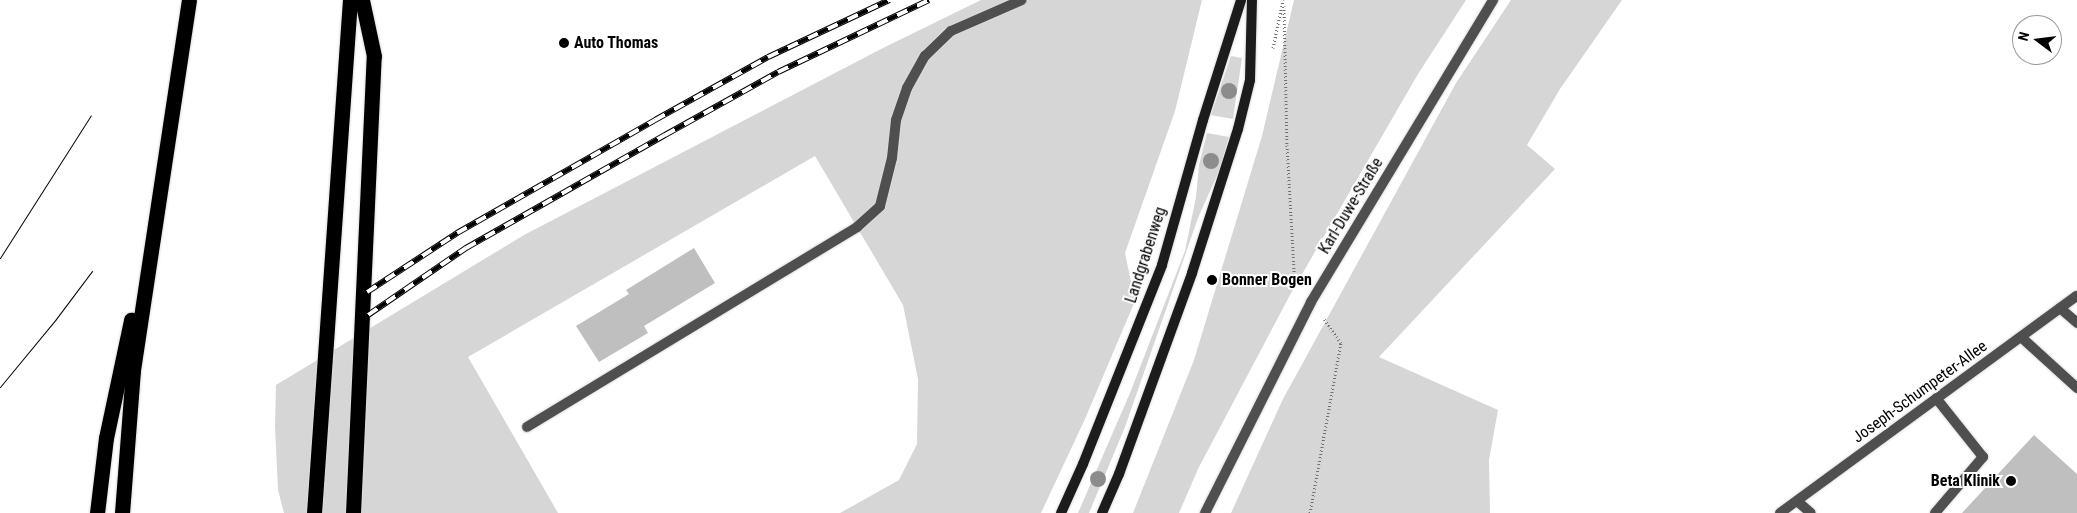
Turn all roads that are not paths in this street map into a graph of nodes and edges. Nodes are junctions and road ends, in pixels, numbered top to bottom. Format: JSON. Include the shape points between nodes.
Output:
{"nodes":[{"id":1,"x":189,"y":0,"type":"edge"},
{"id":2,"x":350,"y":0,"type":"edge"},
{"id":3,"x":362,"y":0,"type":"edge"},
{"id":4,"x":1022,"y":0,"type":"edge"},
{"id":5,"x":1241,"y":0,"type":"edge"},
{"id":6,"x":1252,"y":0,"type":"edge"},
{"id":7,"x":1493,"y":0,"type":"edge"},
{"id":8,"x":166,"y":157,"type":"junction"},
{"id":9,"x":2077,"y":296,"type":"edge"},
{"id":10,"x":2060,"y":308,"type":"junction"},
{"id":11,"x":2077,"y":323,"type":"edge"},
{"id":12,"x":2021,"y":337,"type":"junction"},
{"id":13,"x":2077,"y":388,"type":"edge"},
{"id":14,"x":1936,"y":398,"type":"junction"},
{"id":15,"x":528,"y":427,"type":"dead end"},
{"id":16,"x":1797,"y":501,"type":"junction"},
{"id":17,"x":97,"y":513,"type":"edge"},
{"id":18,"x":122,"y":513,"type":"edge"},
{"id":19,"x":314,"y":513,"type":"edge"},
{"id":20,"x":353,"y":513,"type":"edge"},
{"id":21,"x":1061,"y":513,"type":"edge"},
{"id":22,"x":1102,"y":513,"type":"edge"},
{"id":23,"x":1205,"y":513,"type":"edge"},
{"id":24,"x":1780,"y":513,"type":"edge"},
{"id":25,"x":1811,"y":513,"type":"edge"},
{"id":26,"x":1935,"y":513,"type":"edge"}],
"edges":[{"from":1,"to":8,"type":"highway"},
{"from":2,"to":19,"type":"highway"},
{"from":3,"to":20,"type":"highway","via":[[374,56]]},
{"from":4,"to":15,"type":"street","via":[[952,31],[924,56],[907,88],[896,120],[892,158],[880,206],[857,227]]},
{"from":5,"to":21,"type":"main road","name":"Landgrabenweg","via":[[1162,265]]},
{"from":6,"to":22,"type":"main road","via":[[1250,80],[1238,129],[1192,273]]},
{"from":7,"to":23,"type":"street","name":"Karl-Duwe-Straße","via":[[1311,302]]},
{"from":8,"to":17,"type":"highway","via":[[106,438]]},
{"from":8,"to":18,"type":"highway","via":[[133,370]]},
{"from":9,"to":10,"type":"street","name":"Joseph-Schumpeter-Allee"},
{"from":10,"to":11,"type":"street"},
{"from":10,"to":12,"type":"street","name":"Joseph-Schumpeter-Allee"},
{"from":12,"to":13,"type":"street"},
{"from":12,"to":14,"type":"street","name":"Joseph-Schumpeter-Allee"},
{"from":14,"to":16,"type":"street","name":"Joseph-Schumpeter-Allee"},
{"from":14,"to":26,"type":"street","via":[[1983,457]]},
{"from":16,"to":24,"type":"street","name":"Joseph-Schumpeter-Allee"},
{"from":16,"to":25,"type":"street"}]}
